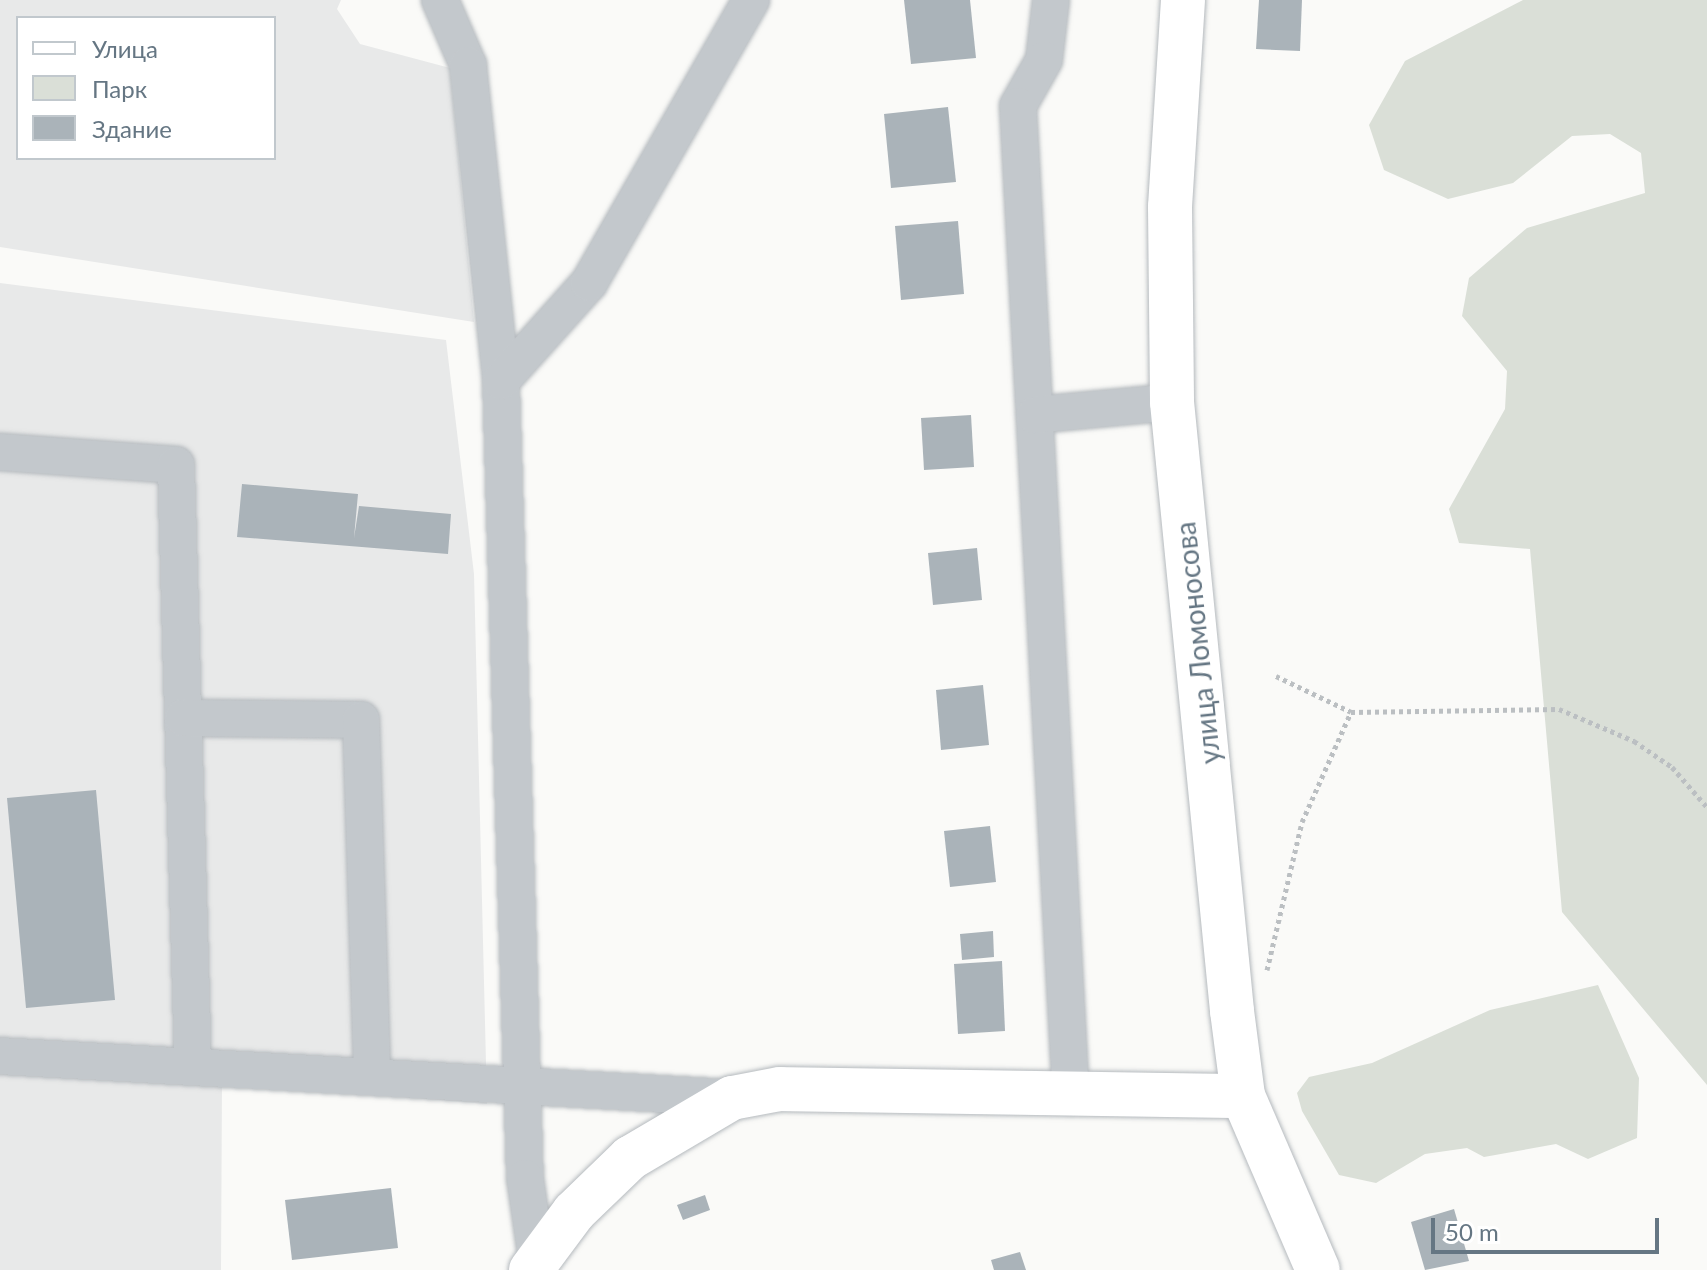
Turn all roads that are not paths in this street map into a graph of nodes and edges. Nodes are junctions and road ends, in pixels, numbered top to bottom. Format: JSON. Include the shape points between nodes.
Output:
{"nodes":[{"id":1,"x":440,"y":0,"type":"edge"},
{"id":2,"x":751,"y":0,"type":"edge"},
{"id":3,"x":1051,"y":0,"type":"edge"},
{"id":4,"x":1183,"y":0,"type":"edge"},
{"id":5,"x":501,"y":381,"type":"junction"},
{"id":6,"x":1172,"y":402,"type":"junction"},
{"id":7,"x":1035,"y":415,"type":"junction"},
{"id":8,"x":0,"y":452,"type":"edge"},
{"id":9,"x":183,"y":718,"type":"junction"},
{"id":10,"x":0,"y":1056,"type":"edge"},
{"id":11,"x":193,"y":1065,"type":"junction"},
{"id":12,"x":372,"y":1074,"type":"junction"},
{"id":13,"x":525,"y":1082,"type":"junction"},
{"id":14,"x":1243,"y":1096,"type":"junction"},
{"id":15,"x":732,"y":1098,"type":"junction"},
{"id":16,"x":1071,"y":1098,"type":"junction"},
{"id":17,"x":534,"y":1266,"type":"edge"},
{"id":18,"x":1318,"y":1270,"type":"edge"}],
"edges":[{"from":1,"to":5,"type":"street","via":[[468,65]]},
{"from":2,"to":5,"type":"street","via":[[589,283]]},
{"from":3,"to":7,"type":"street","via":[[1044,60],[1018,106]]},
{"from":4,"to":6,"type":"main road","name":"улица Ломоносова","via":[[1170,207]]},
{"from":5,"to":13,"type":"street"},
{"from":6,"to":7,"type":"street"},
{"from":6,"to":14,"type":"main road","name":"улица Ломоносова"},
{"from":7,"to":16,"type":"street"},
{"from":8,"to":9,"type":"street","via":[[176,465]]},
{"from":9,"to":11,"type":"street"},
{"from":9,"to":12,"type":"street","via":[[361,720]]},
{"from":10,"to":11,"type":"street"},
{"from":11,"to":12,"type":"street"},
{"from":12,"to":13,"type":"street"},
{"from":13,"to":15,"type":"street"},
{"from":13,"to":17,"type":"street","via":[[525,1178]]},
{"from":14,"to":16,"type":"main road"},
{"from":14,"to":18,"type":"main road","name":"улица Ломоносова"},
{"from":15,"to":16,"type":"main road","via":[[780,1089]]},
{"from":15,"to":17,"type":"main road","via":[[630,1158]]}]}
